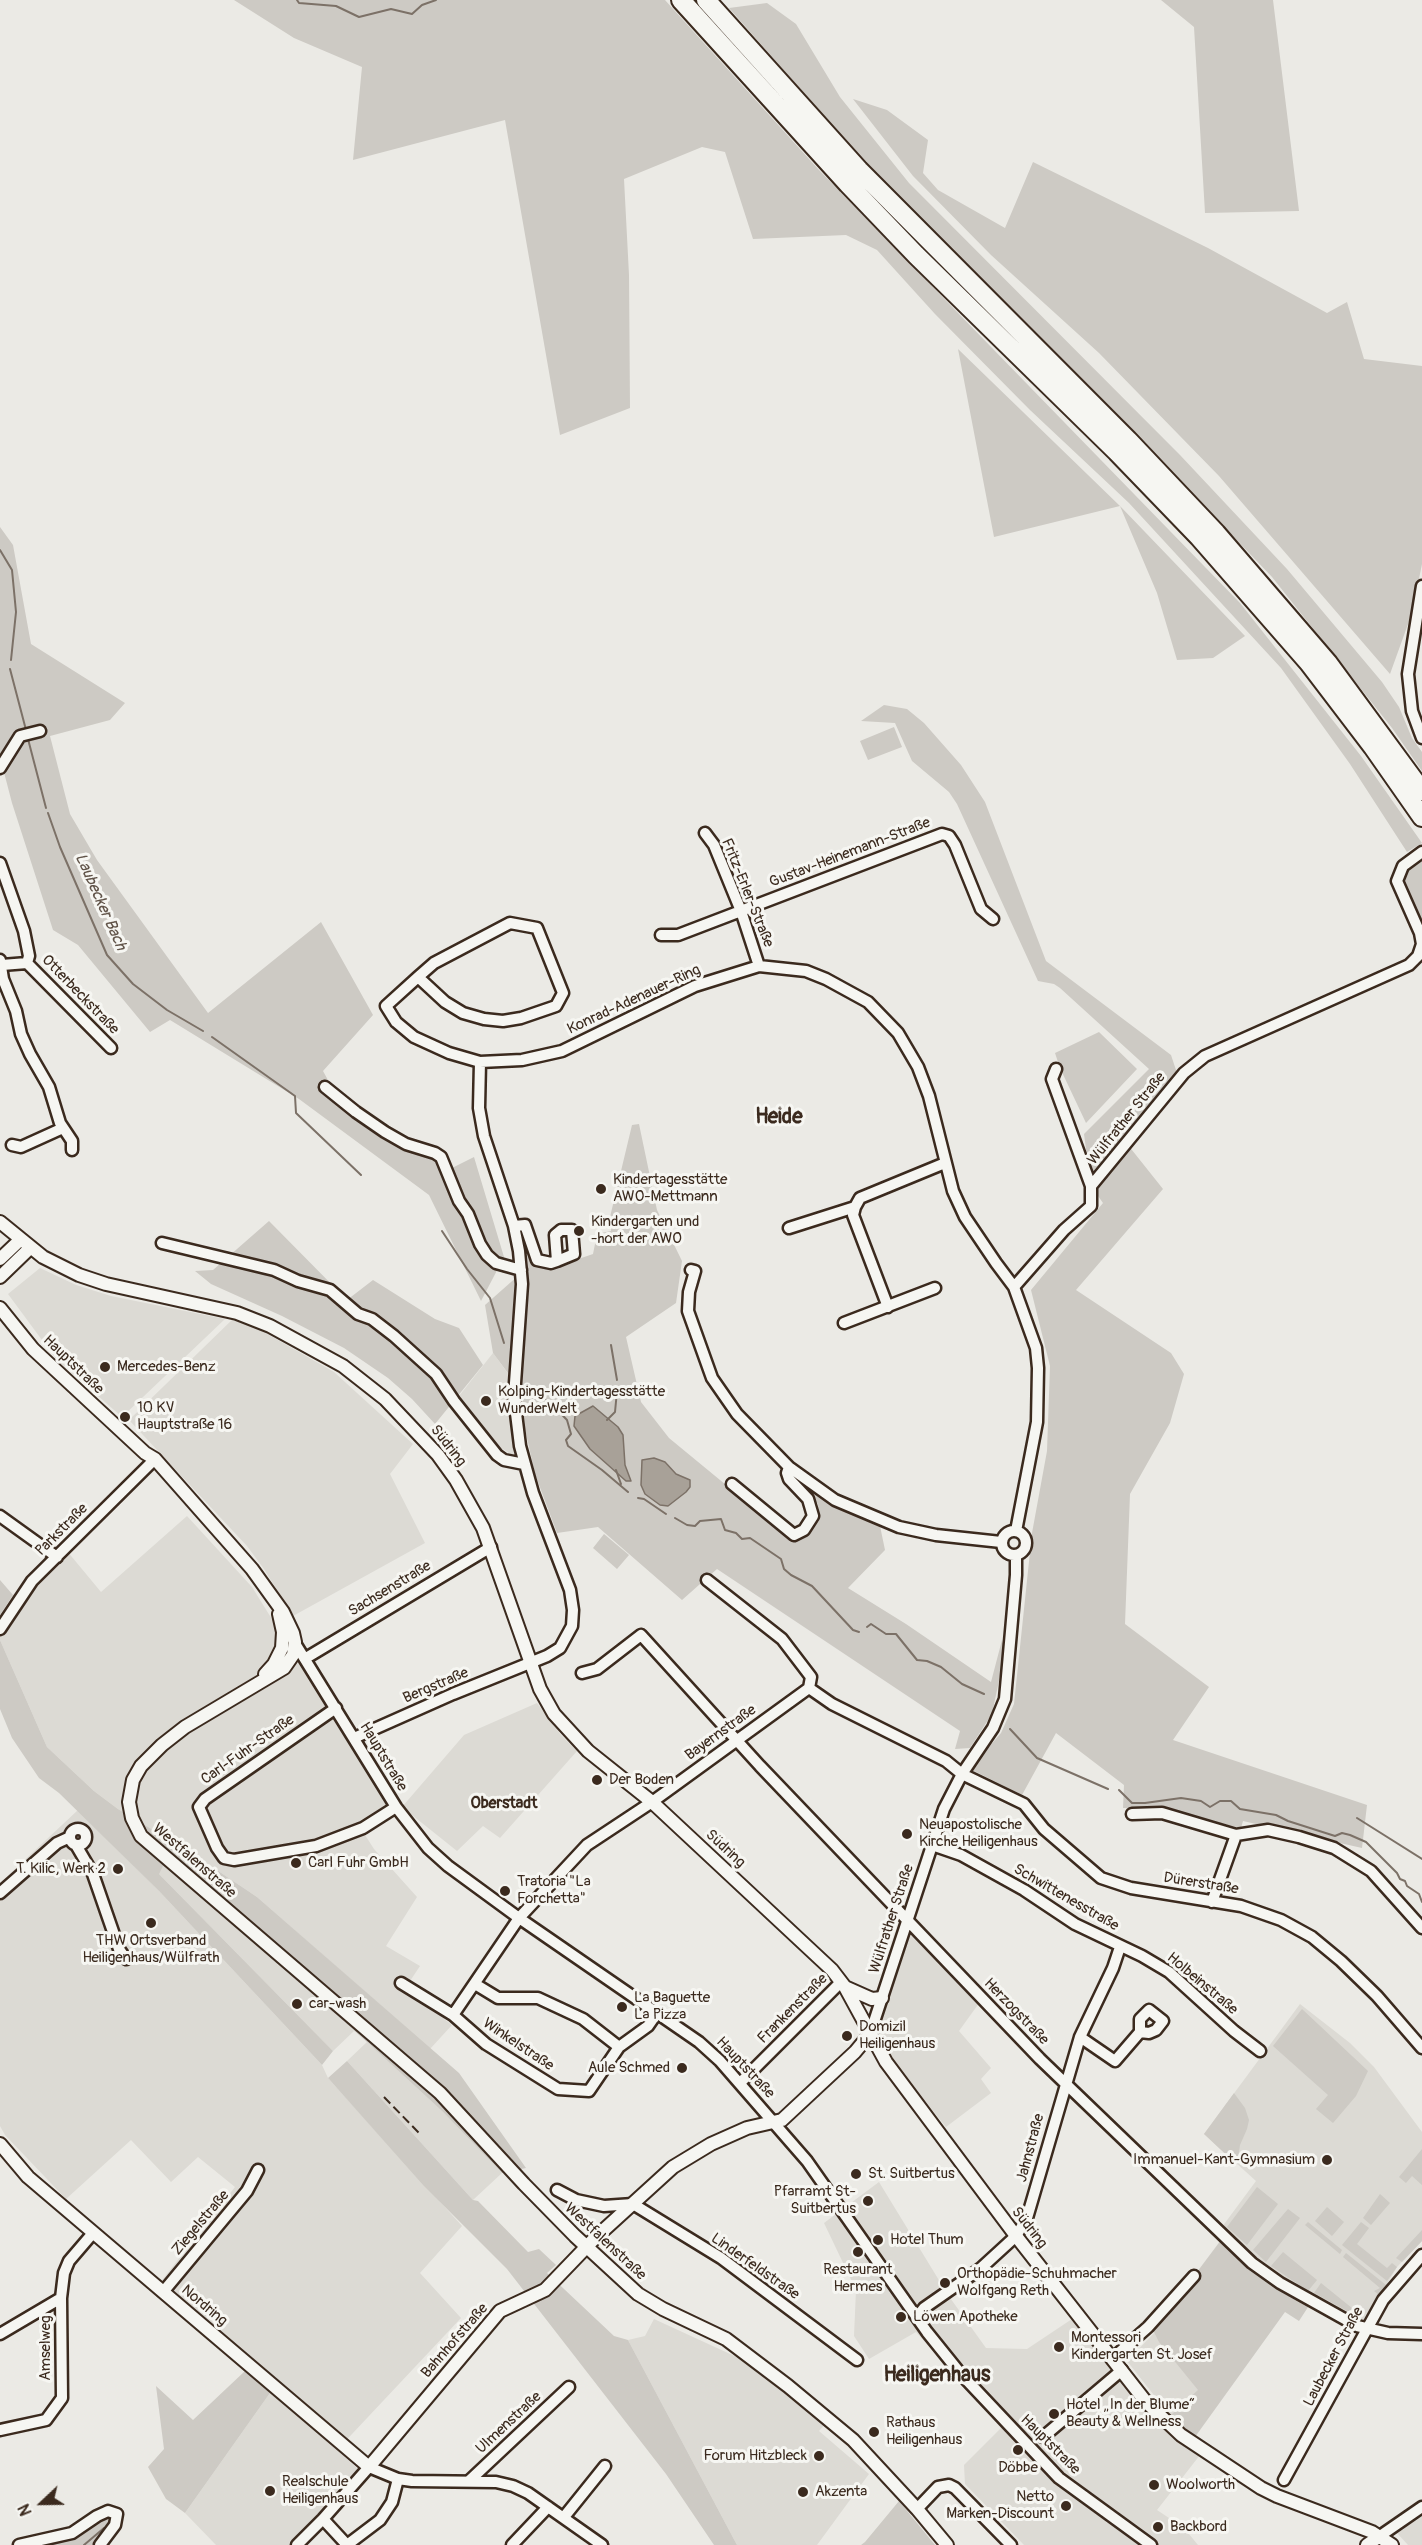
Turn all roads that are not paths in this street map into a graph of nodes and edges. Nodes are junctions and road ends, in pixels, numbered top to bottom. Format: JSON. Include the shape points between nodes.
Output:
{"nodes":[{"id":1,"x":681,"y":0,"type":"edge"},
{"id":2,"x":706,"y":0,"type":"edge"},
{"id":3,"x":1422,"y":586,"type":"edge"},
{"id":4,"x":30,"y":733,"type":"dead end"},
{"id":5,"x":1422,"y":738,"type":"edge"},
{"id":6,"x":0,"y":768,"type":"edge"},
{"id":7,"x":1422,"y":791,"type":"edge"},
{"id":8,"x":1422,"y":817,"type":"edge"},
{"id":9,"x":705,"y":833,"type":"dead end"},
{"id":10,"x":1418,"y":855,"type":"edge"},
{"id":11,"x":0,"y":863,"type":"edge"},
{"id":12,"x":741,"y":911,"type":"junction"},
{"id":13,"x":993,"y":919,"type":"dead end"},
{"id":14,"x":661,"y":935,"type":"dead end"},
{"id":15,"x":1,"y":963,"type":"edge"},
{"id":16,"x":27,"y":963,"type":"junction"},
{"id":17,"x":759,"y":966,"type":"junction"},
{"id":18,"x":417,"y":977,"type":"junction"},
{"id":19,"x":111,"y":1048,"type":"dead end"},
{"id":20,"x":480,"y":1062,"type":"junction"},
{"id":21,"x":1054,"y":1074,"type":"dead end"},
{"id":22,"x":325,"y":1087,"type":"dead end"},
{"id":23,"x":63,"y":1128,"type":"junction"},
{"id":24,"x":12,"y":1145,"type":"dead end"},
{"id":25,"x":72,"y":1150,"type":"dead end"},
{"id":26,"x":945,"y":1163,"type":"junction"},
{"id":27,"x":1091,"y":1186,"type":"junction"},
{"id":28,"x":855,"y":1207,"type":"junction"},
{"id":29,"x":0,"y":1222,"type":"edge"},
{"id":30,"x":514,"y":1226,"type":"junction"},
{"id":31,"x":789,"y":1228,"type":"dead end"},
{"id":32,"x":162,"y":1243,"type":"dead end"},
{"id":33,"x":25,"y":1244,"type":"junction"},
{"id":34,"x":0,"y":1258,"type":"edge"},
{"id":35,"x":557,"y":1261,"type":"dead end"},
{"id":36,"x":521,"y":1270,"type":"junction"},
{"id":37,"x":691,"y":1270,"type":"dead end"},
{"id":38,"x":0,"y":1277,"type":"edge"},
{"id":39,"x":1014,"y":1287,"type":"junction"},
{"id":40,"x":935,"y":1288,"type":"dead end"},
{"id":41,"x":888,"y":1307,"type":"junction"},
{"id":42,"x":0,"y":1308,"type":"edge"},
{"id":43,"x":844,"y":1323,"type":"dead end"},
{"id":44,"x":155,"y":1459,"type":"junction"},
{"id":45,"x":524,"y":1464,"type":"junction"},
{"id":46,"x":789,"y":1467,"type":"junction"},
{"id":47,"x":732,"y":1484,"type":"dead end"},
{"id":48,"x":0,"y":1516,"type":"edge"},
{"id":49,"x":1016,"y":1531,"type":"junction"},
{"id":50,"x":1001,"y":1542,"type":"junction"},
{"id":51,"x":491,"y":1547,"type":"junction"},
{"id":52,"x":1016,"y":1556,"type":"junction"},
{"id":53,"x":57,"y":1557,"type":"junction"},
{"id":54,"x":707,"y":1580,"type":"dead end"},
{"id":55,"x":273,"y":1599,"type":"junction"},
{"id":56,"x":282,"y":1624,"type":"junction"},
{"id":57,"x":0,"y":1629,"type":"edge"},
{"id":58,"x":295,"y":1642,"type":"junction"},
{"id":59,"x":306,"y":1658,"type":"junction"},
{"id":60,"x":531,"y":1663,"type":"junction"},
{"id":61,"x":582,"y":1673,"type":"dead end"},
{"id":62,"x":255,"y":1684,"type":"junction"},
{"id":63,"x":809,"y":1688,"type":"junction"},
{"id":64,"x":336,"y":1708,"type":"junction"},
{"id":65,"x":354,"y":1738,"type":"junction"},
{"id":66,"x":738,"y":1740,"type":"junction"},
{"id":67,"x":962,"y":1774,"type":"junction"},
{"id":68,"x":652,"y":1802,"type":"junction"},
{"id":69,"x":396,"y":1807,"type":"junction"},
{"id":70,"x":1132,"y":1814,"type":"dead end"},
{"id":71,"x":1236,"y":1835,"type":"junction"},
{"id":72,"x":932,"y":1845,"type":"junction"},
{"id":73,"x":0,"y":1893,"type":"edge"},
{"id":74,"x":1212,"y":1902,"type":"junction"},
{"id":75,"x":519,"y":1918,"type":"junction"},
{"id":76,"x":908,"y":1919,"type":"junction"},
{"id":77,"x":1422,"y":1928,"type":"edge"},
{"id":78,"x":1120,"y":1947,"type":"junction"},
{"id":79,"x":126,"y":1959,"type":"dead end"},
{"id":80,"x":401,"y":1983,"type":"dead end"},
{"id":81,"x":475,"y":1984,"type":"junction"},
{"id":82,"x":843,"y":1984,"type":"junction"},
{"id":83,"x":882,"y":1998,"type":"junction"},
{"id":84,"x":657,"y":2013,"type":"junction"},
{"id":85,"x":453,"y":2015,"type":"junction"},
{"id":86,"x":1140,"y":2032,"type":"dead end"},
{"id":87,"x":870,"y":2034,"type":"junction"},
{"id":88,"x":1080,"y":2037,"type":"junction"},
{"id":89,"x":619,"y":2047,"type":"junction"},
{"id":90,"x":1422,"y":2048,"type":"edge"},
{"id":91,"x":1260,"y":2051,"type":"dead end"},
{"id":92,"x":1065,"y":2082,"type":"junction"},
{"id":93,"x":740,"y":2083,"type":"junction"},
{"id":94,"x":775,"y":2123,"type":"junction"},
{"id":95,"x":0,"y":2144,"type":"edge"},
{"id":96,"x":258,"y":2170,"type":"dead end"},
{"id":97,"x":556,"y":2190,"type":"dead end"},
{"id":98,"x":633,"y":2204,"type":"junction"},
{"id":99,"x":93,"y":2233,"type":"junction"},
{"id":100,"x":1016,"y":2236,"type":"junction"},
{"id":101,"x":587,"y":2247,"type":"junction"},
{"id":102,"x":1422,"y":2255,"type":"edge"},
{"id":103,"x":1194,"y":2276,"type":"dead end"},
{"id":104,"x":163,"y":2292,"type":"junction"},
{"id":105,"x":61,"y":2298,"type":"junction"},
{"id":106,"x":917,"y":2317,"type":"junction"},
{"id":107,"x":1368,"y":2329,"type":"junction"},
{"id":108,"x":0,"y":2334,"type":"edge"},
{"id":109,"x":1422,"y":2334,"type":"edge"},
{"id":110,"x":1112,"y":2359,"type":"junction"},
{"id":111,"x":856,"y":2360,"type":"dead end"},
{"id":112,"x":1122,"y":2370,"type":"junction"},
{"id":113,"x":569,"y":2387,"type":"dead end"},
{"id":114,"x":0,"y":2430,"type":"edge"},
{"id":115,"x":1043,"y":2438,"type":"dead end"},
{"id":116,"x":605,"y":2466,"type":"dead end"},
{"id":117,"x":369,"y":2467,"type":"junction"},
{"id":118,"x":398,"y":2479,"type":"junction"},
{"id":119,"x":1284,"y":2480,"type":"dead end"},
{"id":120,"x":469,"y":2481,"type":"junction"},
{"id":121,"x":548,"y":2507,"type":"junction"},
{"id":122,"x":1422,"y":2507,"type":"edge"},
{"id":123,"x":917,"y":2509,"type":"junction"},
{"id":124,"x":564,"y":2517,"type":"junction"},
{"id":125,"x":323,"y":2519,"type":"junction"},
{"id":126,"x":1380,"y":2535,"type":"junction"},
{"id":127,"x":19,"y":2545,"type":"edge"},
{"id":128,"x":100,"y":2545,"type":"edge"},
{"id":129,"x":297,"y":2545,"type":"edge"},
{"id":130,"x":513,"y":2545,"type":"edge"},
{"id":131,"x":602,"y":2545,"type":"edge"},
{"id":132,"x":947,"y":2545,"type":"edge"},
{"id":133,"x":1011,"y":2545,"type":"edge"},
{"id":134,"x":1151,"y":2545,"type":"edge"},
{"id":135,"x":1367,"y":2545,"type":"edge"},
{"id":136,"x":1392,"y":2545,"type":"edge"}],
"edges":[{"from":1,"to":8,"type":"highway","via":[[916,255],[1199,537],[1309,663]]},
{"from":2,"to":7,"type":"highway","via":[[860,171],[1128,440],[1231,550],[1328,663]]},
{"from":3,"to":5,"type":"street","via":[[1408,674],[1412,711]]},
{"from":4,"to":6,"type":"street"},
{"from":9,"to":12,"type":"street","name":"Fritz-Erler-Straße","via":[[714,845]]},
{"from":10,"to":27,"type":"street","name":"Wülfrather Straße","via":[[1403,866],[1397,881],[1422,944],[1418,956],[1409,965],[1206,1056],[1184,1073]]},
{"from":11,"to":16,"type":"street","via":[[28,947]]},
{"from":12,"to":13,"type":"street","name":"Gustav-Heinemann-Straße","via":[[942,834],[955,845],[981,909]]},
{"from":12,"to":14,"type":"street","via":[[678,934]]},
{"from":12,"to":17,"type":"street","name":"Fritz-Erler-Straße"},
{"from":15,"to":16,"type":"street"},
{"from":15,"to":23,"type":"street","via":[[21,1034],[49,1087]]},
{"from":16,"to":19,"type":"street","name":"Otterbeckstraße"},
{"from":17,"to":20,"type":"street","name":"Konrad-Adenauer-Ring","via":[[695,986],[562,1051]]},
{"from":17,"to":26,"type":"street","name":"Konrad-Adenauer-Ring","via":[[806,972],[826,979],[855,993],[887,1021],[918,1067]]},
{"from":18,"to":18,"type":"street","via":[[434,963],[510,922],[521,923],[537,928],[563,993],[556,1006],[530,1015],[484,1019],[445,1002]]},
{"from":18,"to":20,"type":"street","name":"Konrad-Adenauer-Ring","via":[[386,1006],[396,1022],[414,1037]]},
{"from":20,"to":30,"type":"street","name":"Bergstraße","via":[[479,1108],[484,1136]]},
{"from":21,"to":27,"type":"street"},
{"from":22,"to":36,"type":"street","via":[[385,1132],[441,1158],[487,1255],[496,1263]]},
{"from":23,"to":24,"type":"street","via":[[21,1147]]},
{"from":23,"to":25,"type":"street","via":[[72,1141]]},
{"from":26,"to":28,"type":"street","via":[[860,1198]]},
{"from":26,"to":39,"type":"street","name":"Konrad-Adenauer-Ring","via":[[965,1217]]},
{"from":27,"to":39,"type":"street","name":"Wülfrather Straße","via":[[1091,1206],[1064,1230]]},
{"from":28,"to":31,"type":"street"},
{"from":28,"to":41,"type":"street","via":[[853,1215]]},
{"from":29,"to":33,"type":"street","name":"Südring"},
{"from":30,"to":35,"type":"street","via":[[525,1225],[537,1260]]},
{"from":30,"to":36,"type":"street","name":"Bergstraße"},
{"from":32,"to":45,"type":"street","via":[[274,1270],[330,1290],[358,1314],[372,1318],[436,1374],[497,1455]]},
{"from":33,"to":34,"type":"street"},
{"from":33,"to":38,"type":"street"},
{"from":33,"to":51,"type":"street","name":"Südring","via":[[55,1263],[106,1284],[237,1313],[270,1326],[343,1366],[386,1399],[438,1455],[474,1510]]},
{"from":36,"to":45,"type":"street","name":"Bergstraße","via":[[514,1397]]},
{"from":37,"to":46,"type":"street","via":[[695,1270],[688,1311],[712,1378],[737,1414]]},
{"from":39,"to":49,"type":"street","via":[[1030,1329],[1038,1368],[1037,1422]]},
{"from":40,"to":41,"type":"street"},
{"from":41,"to":43,"type":"street"},
{"from":42,"to":44,"type":"street","name":"Hauptstraße","via":[[33,1349]]},
{"from":44,"to":53,"type":"street","name":"Parkstraße"},
{"from":44,"to":55,"type":"street","name":"Hauptstraße","via":[[239,1553]]},
{"from":45,"to":60,"type":"street","name":"Bergstraße","via":[[564,1570],[573,1610],[572,1626],[560,1648]]},
{"from":46,"to":47,"type":"street","via":[[789,1479],[808,1499],[813,1516],[804,1530],[794,1535]]},
{"from":46,"to":50,"type":"street","via":[[835,1500],[899,1527]]},
{"from":48,"to":53,"type":"street"},
{"from":49,"to":50,"type":"street","via":[[1006,1533]]},
{"from":49,"to":52,"type":"street","via":[[1026,1544]]},
{"from":50,"to":52,"type":"street","via":[[1005,1552]]},
{"from":51,"to":59,"type":"street","name":"Sachsenstraße"},
{"from":51,"to":60,"type":"street","name":"Südring"},
{"from":52,"to":67,"type":"street","name":"Wülfrather Straße","via":[[1005,1699],[986,1742]]},
{"from":53,"to":57,"type":"street","name":"Parkstraße","via":[[32,1581]]},
{"from":54,"to":63,"type":"street","via":[[782,1639],[811,1677]]},
{"from":55,"to":56,"type":"street","name":"Hauptstraße"},
{"from":55,"to":58,"type":"street","name":"Hauptstraße","via":[[290,1623]]},
{"from":56,"to":58,"type":"street","name":"Hauptstraße"},
{"from":56,"to":62,"type":"street","name":"Westfalenstraße","via":[[282,1648],[274,1664]]},
{"from":58,"to":59,"type":"street","name":"Hauptstraße"},
{"from":58,"to":62,"type":"street","name":"Westfalenstraße","via":[[293,1655],[284,1668]]},
{"from":59,"to":64,"type":"street","name":"Hauptstraße"},
{"from":60,"to":65,"type":"street","name":"Bergstraße"},
{"from":60,"to":68,"type":"street","name":"Südring","via":[[544,1696],[568,1731]]},
{"from":61,"to":66,"type":"street","name":"Herzogstraße","via":[[597,1669],[641,1635]]},
{"from":62,"to":101,"type":"street","name":"Westfalenstraße","via":[[185,1727],[141,1766],[133,1780],[129,1802],[135,1826],[151,1846],[454,2106],[510,2170]]},
{"from":63,"to":66,"type":"street","name":"Bayernstraße"},
{"from":63,"to":67,"type":"street","via":[[832,1704],[946,1761]]},
{"from":64,"to":65,"type":"street","name":"Hauptstraße"},
{"from":64,"to":69,"type":"street","name":"Carl-Fuhr-Straße","via":[[205,1798],[200,1807],[217,1848],[224,1858],[234,1860],[316,1846],[363,1828]]},
{"from":65,"to":69,"type":"street","name":"Hauptstraße"},
{"from":66,"to":68,"type":"street","name":"Bayernstraße"},
{"from":66,"to":76,"type":"street","name":"Herzogstraße"},
{"from":67,"to":72,"type":"street","name":"Wülfrather Straße"},
{"from":67,"to":74,"type":"street","name":"Dürerstraße","via":[[1024,1804],[1044,1829],[1101,1878],[1131,1888]]},
{"from":68,"to":75,"type":"street","name":"Bayernstraße","via":[[587,1845]]},
{"from":68,"to":82,"type":"street","name":"Südring"},
{"from":69,"to":75,"type":"street","name":"Hauptstraße","via":[[413,1831],[448,1866]]},
{"from":70,"to":71,"type":"street","via":[[1162,1812]]},
{"from":71,"to":74,"type":"street"},
{"from":71,"to":77,"type":"street","via":[[1268,1830],[1334,1848],[1371,1871]]},
{"from":72,"to":76,"type":"street","name":"Wülfrather Straße"},
{"from":72,"to":78,"type":"street","name":"Schwittenesstraße","via":[[961,1855]]},
{"from":73,"to":79,"type":"street","via":[[57,1844],[73,1841],[93,1874]]},
{"from":74,"to":90,"type":"street","name":"Dürerstraße","via":[[1251,1909],[1312,1937],[1377,1996]]},
{"from":75,"to":81,"type":"street"},
{"from":75,"to":84,"type":"street","name":"Hauptstraße"},
{"from":76,"to":83,"type":"street","name":"Wülfrather Straße"},
{"from":76,"to":92,"type":"street","name":"Herzogstraße"},
{"from":78,"to":88,"type":"street","name":"Jahnstraße"},
{"from":78,"to":91,"type":"street","name":"Holbeinstraße","via":[[1169,1972]]},
{"from":80,"to":85,"type":"street","name":"Winkelstraße"},
{"from":81,"to":85,"type":"street"},
{"from":81,"to":89,"type":"street","via":[[498,1998],[538,1998],[583,2019]]},
{"from":82,"to":83,"type":"street","via":[[866,1997]]},
{"from":82,"to":87,"type":"street","name":"Südring"},
{"from":82,"to":93,"type":"street","name":"Frankenstraße"},
{"from":83,"to":87,"type":"street","name":"Wülfrather Straße"},
{"from":84,"to":89,"type":"street","via":[[648,2026]]},
{"from":84,"to":93,"type":"street","name":"Hauptstraße","via":[[699,2042]]},
{"from":85,"to":89,"type":"street","name":"Winkelstraße","via":[[486,2044],[558,2089],[589,2091]]},
{"from":86,"to":88,"type":"street","via":[[1115,2061]]},
{"from":87,"to":94,"type":"street","name":"Wülfrather Straße","via":[[787,2116]]},
{"from":87,"to":100,"type":"street","name":"Südring","via":[[886,2062]]},
{"from":88,"to":92,"type":"street","name":"Jahnstraße"},
{"from":92,"to":100,"type":"street","name":"Jahnstraße","via":[[1030,2209]]},
{"from":92,"to":107,"type":"street","name":"Herzogstraße","via":[[1252,2263],[1305,2297]]},
{"from":93,"to":94,"type":"street","name":"Hauptstraße"},
{"from":94,"to":98,"type":"street","name":"Bahnhofstraße","via":[[747,2128],[692,2154],[658,2178]]},
{"from":94,"to":106,"type":"street","name":"Hauptstraße","via":[[827,2187]]},
{"from":95,"to":99,"type":"street","name":"Nordring","via":[[28,2177]]},
{"from":96,"to":104,"type":"street","name":"Ziegelstraße","via":[[247,2191]]},
{"from":97,"to":98,"type":"street","via":[[576,2200],[604,2206]]},
{"from":98,"to":101,"type":"street","name":"Bahnhofstraße"},
{"from":98,"to":111,"type":"street","name":"Linderfeldstraße","via":[[728,2264]]},
{"from":99,"to":104,"type":"street","name":"Nordring"},
{"from":99,"to":105,"type":"street","name":"Amselweg","via":[[69,2261]]},
{"from":100,"to":106,"type":"street","name":"Jahnstraße"},
{"from":100,"to":110,"type":"street","name":"Südring"},
{"from":101,"to":117,"type":"street","name":"Bahnhofstraße","via":[[540,2294],[495,2315]]},
{"from":101,"to":123,"type":"street","name":"Westfalenstraße","via":[[638,2294],[726,2339],[788,2386],[853,2440]]},
{"from":102,"to":107,"type":"street","name":"Laubecker Straße","via":[[1383,2300]]},
{"from":103,"to":110,"type":"street","via":[[1148,2327]]},
{"from":104,"to":117,"type":"street","name":"Nordring"},
{"from":105,"to":108,"type":"street"},
{"from":105,"to":114,"type":"street","name":"Amselweg","via":[[62,2398],[46,2420]]},
{"from":106,"to":134,"type":"street","name":"Hauptstraße","via":[[960,2373],[1050,2470]]},
{"from":107,"to":109,"type":"street","name":"Herzogstraße"},
{"from":107,"to":119,"type":"street","name":"Laubecker Straße"},
{"from":110,"to":112,"type":"street","name":"Südring"},
{"from":112,"to":115,"type":"street"},
{"from":112,"to":126,"type":"street","name":"Südring","via":[[1158,2415],[1221,2463],[1277,2496]]},
{"from":113,"to":120,"type":"street","name":"Ulmenstraße"},
{"from":116,"to":124,"type":"street"},
{"from":117,"to":118,"type":"street","name":"Nordring"},
{"from":117,"to":125,"type":"street"},
{"from":118,"to":120,"type":"street","name":"Nordring"},
{"from":118,"to":125,"type":"street","via":[[392,2502],[380,2520],[347,2545]]},
{"from":120,"to":121,"type":"street","name":"Nordring","via":[[513,2486]]},
{"from":121,"to":124,"type":"street","name":"Nordring"},
{"from":121,"to":130,"type":"street"},
{"from":122,"to":126,"type":"street"},
{"from":123,"to":132,"type":"street","name":"Westfalenstraße"},
{"from":123,"to":133,"type":"street","via":[[938,2487],[949,2485]]},
{"from":124,"to":131,"type":"street","name":"Nordring"},
{"from":125,"to":129,"type":"street"},
{"from":126,"to":135,"type":"street"},
{"from":126,"to":136,"type":"street","name":"Südring"},
{"from":127,"to":128,"type":"street","via":[[72,2533],[108,2511],[117,2514],[115,2525]]}]}
